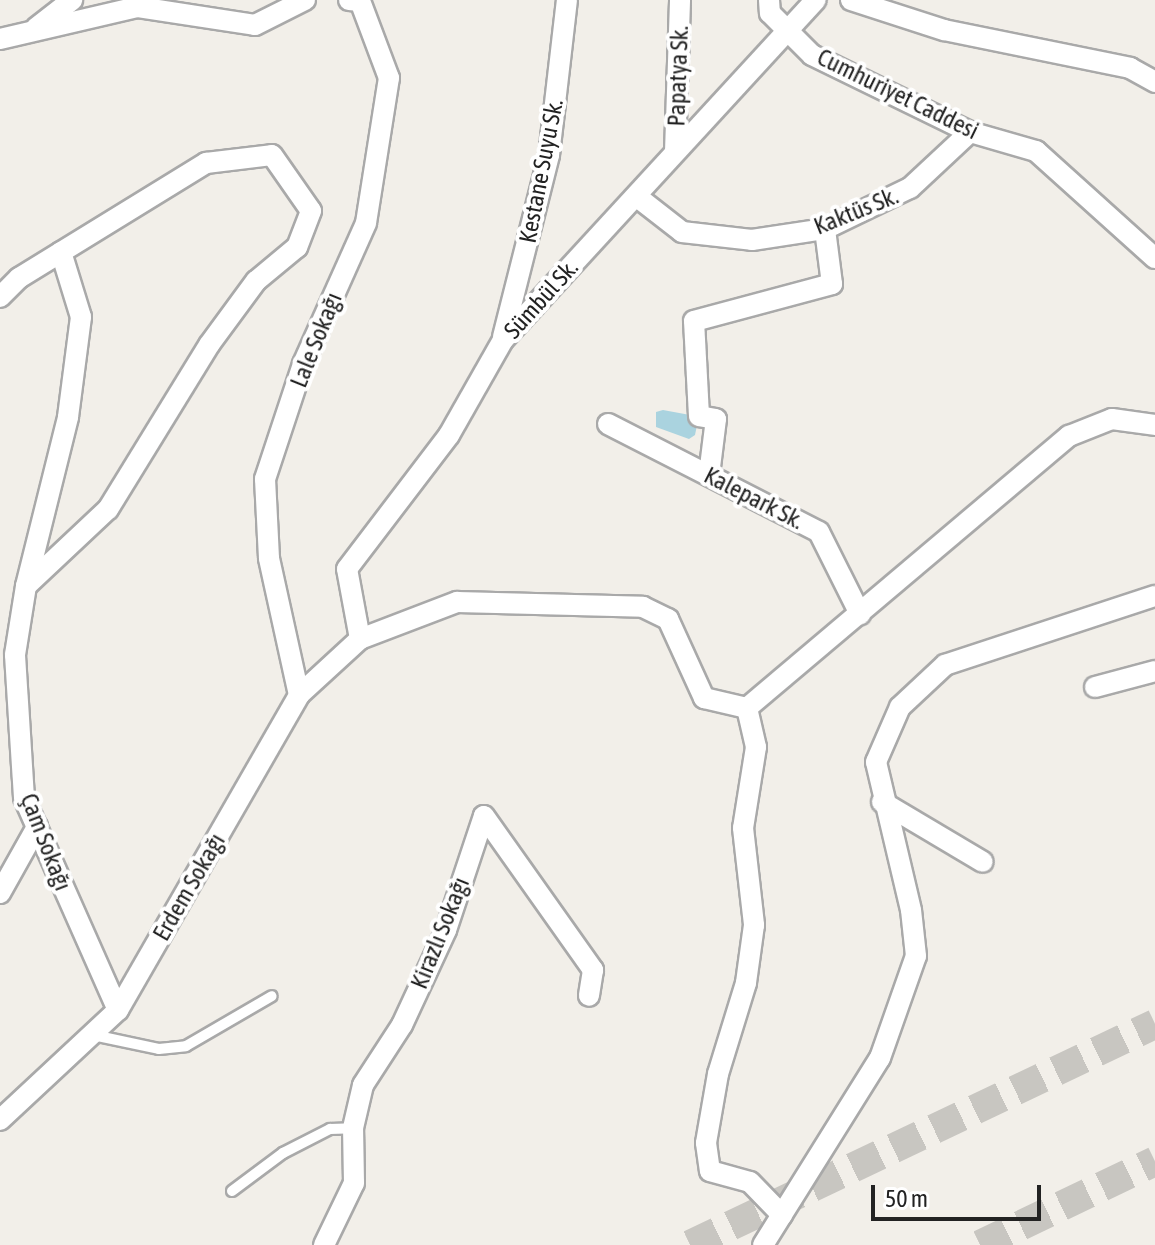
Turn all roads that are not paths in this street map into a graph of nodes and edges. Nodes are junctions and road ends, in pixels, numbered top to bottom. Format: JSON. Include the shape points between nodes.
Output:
{"nodes":[{"id":1,"x":72,"y":0,"type":"edge"},
{"id":2,"x":305,"y":0,"type":"edge"},
{"id":3,"x":357,"y":0,"type":"edge"},
{"id":4,"x":567,"y":0,"type":"edge"},
{"id":5,"x":680,"y":0,"type":"edge"},
{"id":6,"x":769,"y":0,"type":"edge"},
{"id":7,"x":816,"y":0,"type":"edge"},
{"id":8,"x":851,"y":0,"type":"edge"},
{"id":9,"x":787,"y":31,"type":"junction"},
{"id":10,"x":30,"y":33,"type":"junction"},
{"id":11,"x":0,"y":39,"type":"edge"},
{"id":12,"x":1155,"y":82,"type":"edge"},
{"id":13,"x":970,"y":132,"type":"junction"},
{"id":14,"x":675,"y":152,"type":"junction"},
{"id":15,"x":636,"y":196,"type":"junction"},
{"id":16,"x":825,"y":229,"type":"junction"},
{"id":17,"x":61,"y":252,"type":"junction"},
{"id":18,"x":1155,"y":258,"type":"edge"},
{"id":19,"x":0,"y":297,"type":"edge"},
{"id":20,"x":503,"y":340,"type":"junction"},
{"id":21,"x":608,"y":424,"type":"dead end"},
{"id":22,"x":1155,"y":425,"type":"edge"},
{"id":23,"x":709,"y":475,"type":"junction"},
{"id":24,"x":26,"y":586,"type":"junction"},
{"id":25,"x":1155,"y":596,"type":"edge"},
{"id":26,"x":860,"y":614,"type":"junction"},
{"id":27,"x":360,"y":639,"type":"junction"},
{"id":28,"x":1152,"y":677,"type":"edge"},
{"id":29,"x":1095,"y":687,"type":"dead end"},
{"id":30,"x":299,"y":695,"type":"junction"},
{"id":31,"x":747,"y":708,"type":"junction"},
{"id":32,"x":882,"y":802,"type":"junction"},
{"id":33,"x":37,"y":827,"type":"junction"},
{"id":34,"x":983,"y":862,"type":"dead end"},
{"id":35,"x":0,"y":893,"type":"edge"},
{"id":36,"x":272,"y":996,"type":"dead end"},
{"id":37,"x":589,"y":996,"type":"dead end"},
{"id":38,"x":118,"y":1010,"type":"junction"},
{"id":39,"x":91,"y":1034,"type":"junction"},
{"id":40,"x":0,"y":1120,"type":"edge"},
{"id":41,"x":353,"y":1128,"type":"junction"},
{"id":42,"x":232,"y":1191,"type":"dead end"},
{"id":43,"x":782,"y":1215,"type":"junction"},
{"id":44,"x":324,"y":1245,"type":"edge"},
{"id":45,"x":763,"y":1245,"type":"edge"}],
"edges":[{"from":1,"to":10,"type":"street"},
{"from":2,"to":10,"type":"street","via":[[255,25],[138,7]]},
{"from":3,"to":30,"type":"street","name":"Lale Sokağı","via":[[389,78],[366,223],[303,364],[265,479],[269,558]]},
{"from":4,"to":20,"type":"street","name":"Kestane Suyu Sk.","via":[[549,155]]},
{"from":5,"to":14,"type":"street","name":"Papatya Sk."},
{"from":6,"to":9,"type":"street","name":"Cumhuriyet Caddesi","via":[[770,13]]},
{"from":7,"to":9,"type":"street","name":"Sümbül Sk."},
{"from":8,"to":12,"type":"street","via":[[944,30],[1130,68]]},
{"from":9,"to":13,"type":"street","name":"Cumhuriyet Caddesi","via":[[812,55]]},
{"from":9,"to":14,"type":"street","name":"Sümbül Sk."},
{"from":10,"to":11,"type":"street"},
{"from":13,"to":16,"type":"street","name":"Kaktüs Sk.","via":[[910,188]]},
{"from":13,"to":18,"type":"street","name":"Cumhuriyet Caddesi","via":[[1036,151]]},
{"from":14,"to":15,"type":"street","name":"Sümbül Sk."},
{"from":15,"to":16,"type":"street","name":"Kaktüs Sk.","via":[[682,232],[752,240]]},
{"from":15,"to":20,"type":"street","name":"Sümbül Sk."},
{"from":16,"to":23,"type":"street","via":[[832,284],[694,321],[699,416],[716,419]]},
{"from":17,"to":19,"type":"street","via":[[19,278]]},
{"from":17,"to":24,"type":"street","name":"Çam Sokağı","via":[[81,317],[68,417]]},
{"from":17,"to":24,"type":"street","via":[[206,163],[272,155],[311,211],[297,247],[256,281],[209,345],[108,509]]},
{"from":20,"to":27,"type":"street","name":"Sümbül Sk.","via":[[449,435],[347,569]]},
{"from":21,"to":23,"type":"street","name":"Kalepark Sk."},
{"from":22,"to":26,"type":"street","via":[[1112,419],[1077,430],[1036,459]]},
{"from":23,"to":26,"type":"street","name":"Kalepark Sk.","via":[[819,532]]},
{"from":24,"to":33,"type":"street","name":"Çam Sokağı","via":[[15,655],[24,798]]},
{"from":25,"to":32,"type":"street","via":[[945,665],[900,707],[876,762]]},
{"from":26,"to":31,"type":"street"},
{"from":27,"to":30,"type":"street","name":"Erdem Sokağı"},
{"from":27,"to":31,"type":"street","via":[[457,602],[643,607],[668,619],[704,698]]},
{"from":28,"to":29,"type":"street"},
{"from":30,"to":38,"type":"street","name":"Erdem Sokağı"},
{"from":31,"to":43,"type":"street","via":[[756,747],[743,828],[754,925],[746,983],[718,1074],[706,1143],[710,1171],[750,1182]]},
{"from":32,"to":34,"type":"street"},
{"from":32,"to":43,"type":"street","via":[[911,910],[916,956],[880,1058]]},
{"from":33,"to":35,"type":"street"},
{"from":33,"to":38,"type":"street","name":"Çam Sokağı"},
{"from":36,"to":39,"type":"lane","via":[[186,1046],[159,1049]]},
{"from":37,"to":41,"type":"street","name":"Kirazlı Sokağı","via":[[593,970],[484,816],[446,930],[402,1025],[363,1085]]},
{"from":38,"to":39,"type":"street","name":"Erdem Sokağı"},
{"from":39,"to":40,"type":"street","name":"Erdem Sokağı"},
{"from":41,"to":42,"type":"lane","via":[[330,1129],[283,1153]]},
{"from":41,"to":44,"type":"street","name":"Kirazlı Sokağı","via":[[354,1183]]},
{"from":43,"to":45,"type":"street"}]}
